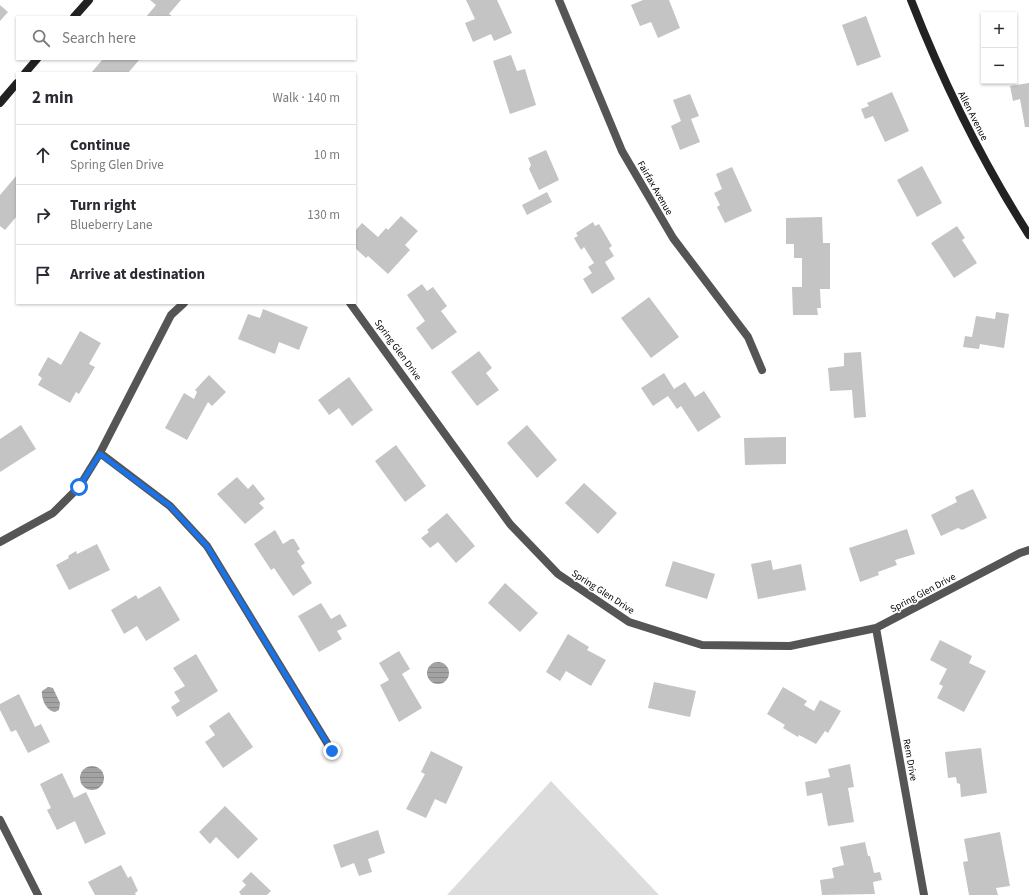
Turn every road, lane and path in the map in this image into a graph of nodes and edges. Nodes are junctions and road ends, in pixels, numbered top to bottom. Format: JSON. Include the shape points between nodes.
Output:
{"nodes":[{"id":1,"x":89,"y":0,"type":"edge"},
{"id":2,"x":560,"y":0,"type":"edge"},
{"id":3,"x":911,"y":0,"type":"edge"},
{"id":4,"x":75,"y":16,"type":"edge"},
{"id":5,"x":36,"y":60,"type":"edge"},
{"id":6,"x":26,"y":72,"type":"edge"},
{"id":7,"x":16,"y":84,"type":"edge"},
{"id":8,"x":0,"y":103,"type":"edge"},
{"id":9,"x":1029,"y":234,"type":"edge"},
{"id":10,"x":183,"y":304,"type":"edge"},
{"id":11,"x":351,"y":304,"type":"edge"},
{"id":12,"x":762,"y":370,"type":"dead end"},
{"id":13,"x":100,"y":454,"type":"junction"},
{"id":14,"x":0,"y":542,"type":"edge"},
{"id":15,"x":1029,"y":550,"type":"edge"},
{"id":16,"x":876,"y":628,"type":"junction"},
{"id":17,"x":332,"y":751,"type":"dead end"},
{"id":18,"x":0,"y":820,"type":"edge"},
{"id":19,"x":38,"y":895,"type":"edge"},
{"id":20,"x":924,"y":895,"type":"edge"}],
"edges":[{"from":1,"to":4,"type":"street"},
{"from":2,"to":12,"type":"street","name":"Fairfax Avenue","via":[[622,151],[673,238],[748,337]]},
{"from":3,"to":9,"type":"street","name":"Allen Avenue","via":[[950,95]]},
{"from":5,"to":6,"type":"street"},
{"from":7,"to":8,"type":"street"},
{"from":10,"to":13,"type":"street","via":[[171,315]]},
{"from":11,"to":16,"type":"street","name":"Spring Glen Drive","via":[[510,524],[558,574],[629,622],[702,646],[790,646]]},
{"from":13,"to":14,"type":"street","via":[[79,487],[53,513]]},
{"from":13,"to":17,"type":"street","via":[[170,506],[207,546]]},
{"from":15,"to":16,"type":"street","name":"Spring Glen Drive"},
{"from":16,"to":20,"type":"street","name":"Rem Drive"},
{"from":18,"to":19,"type":"street"}]}
